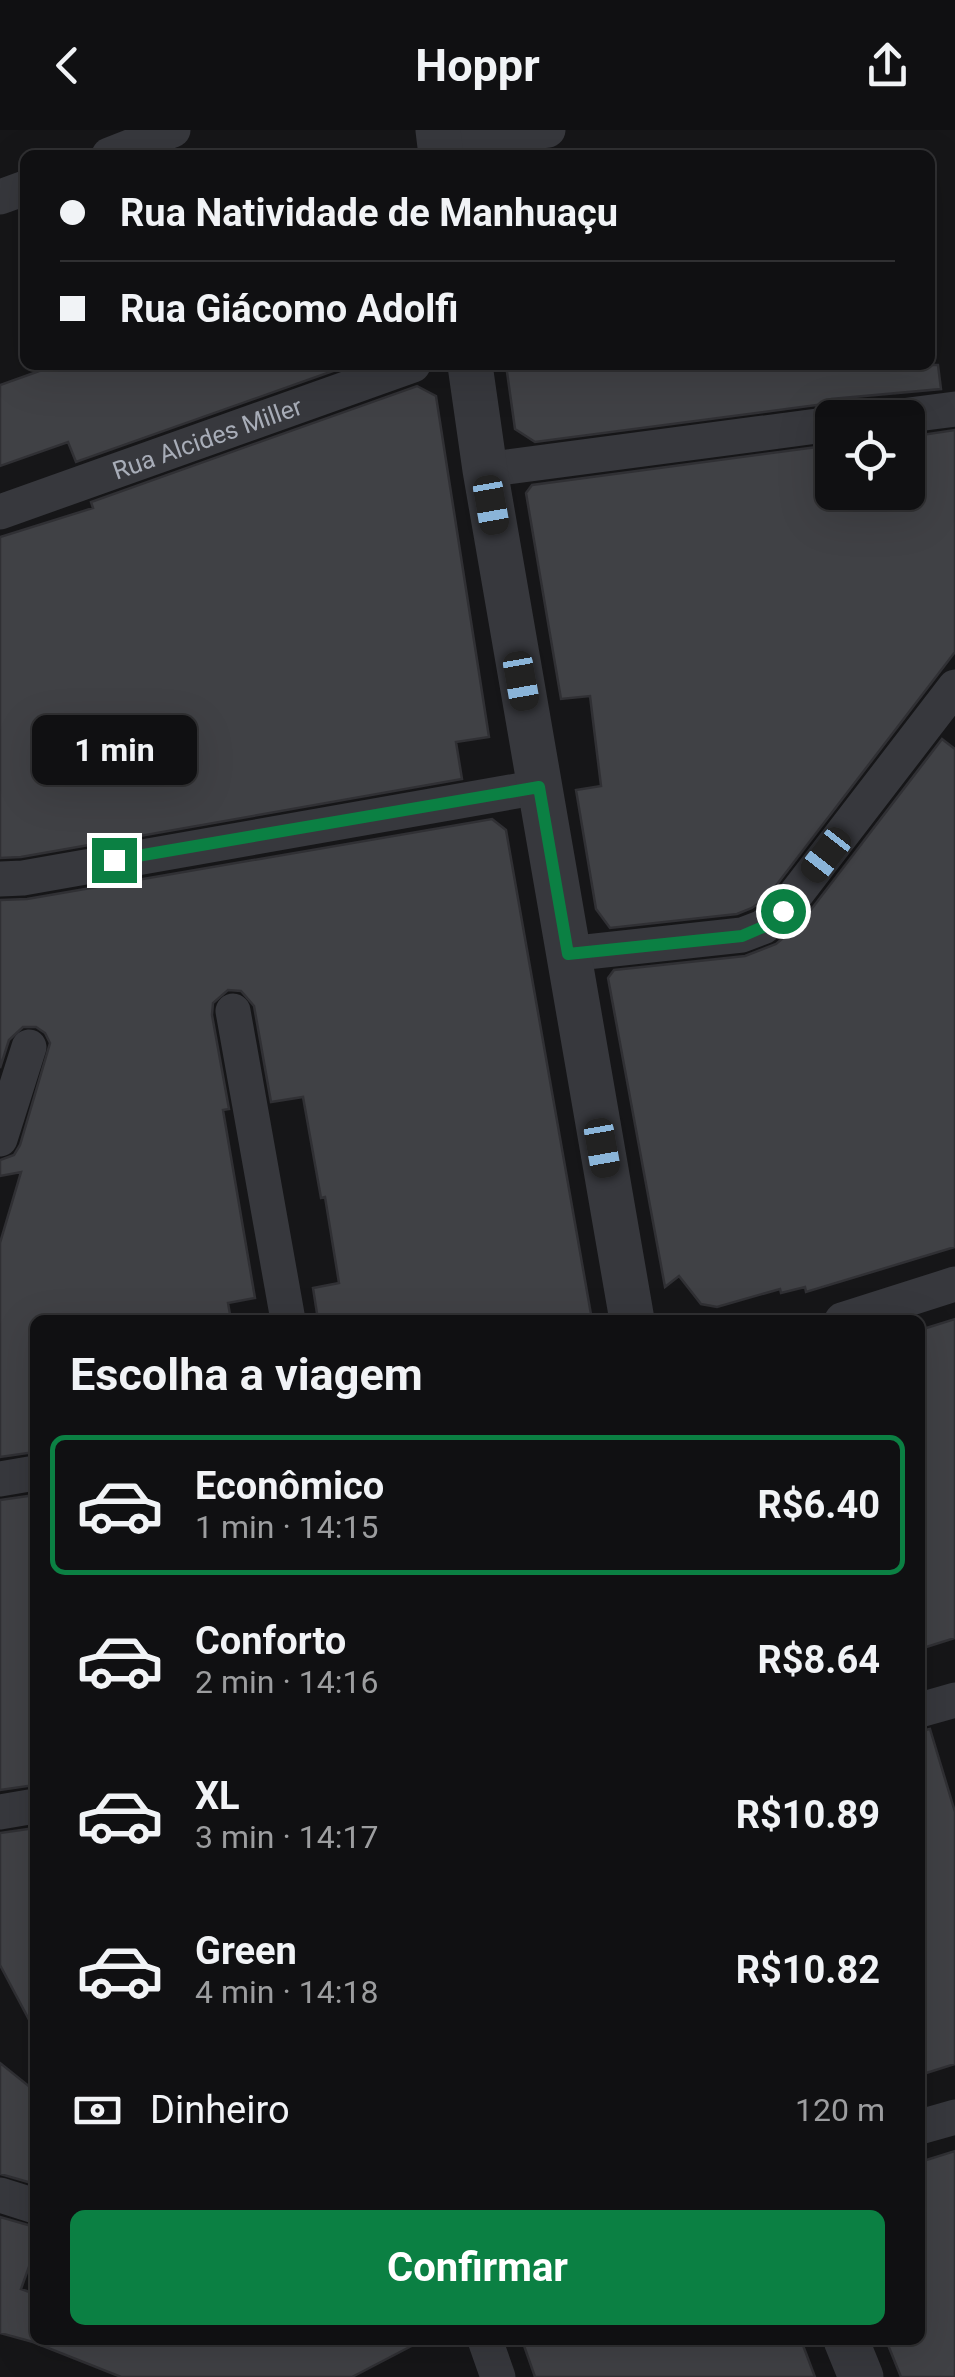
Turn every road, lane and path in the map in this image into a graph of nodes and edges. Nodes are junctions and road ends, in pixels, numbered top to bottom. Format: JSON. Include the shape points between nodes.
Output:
{"nodes":[{"id":1,"x":173,"y":130,"type":"edge"},
{"id":2,"x":548,"y":130,"type":"edge"},
{"id":3,"x":439,"y":143,"type":"edge"},
{"id":4,"x":122,"y":150,"type":"edge"},
{"id":5,"x":399,"y":370,"type":"edge"},
{"id":6,"x":471,"y":370,"type":"edge"},
{"id":7,"x":955,"y":410,"type":"edge"},
{"id":8,"x":925,"y":413,"type":"edge"},
{"id":9,"x":815,"y":426,"type":"edge"},
{"id":10,"x":484,"y":470,"type":"junction"},
{"id":11,"x":0,"y":512,"type":"edge"},
{"id":12,"x":955,"y":687,"type":"edge"},
{"id":13,"x":539,"y":787,"type":"junction"},
{"id":14,"x":0,"y":878,"type":"edge"},
{"id":15,"x":568,"y":954,"type":"junction"},
{"id":16,"x":233,"y":1011,"type":"dead end"},
{"id":17,"x":28,"y":1047,"type":"dead end"},
{"id":18,"x":0,"y":1139,"type":"edge"},
{"id":19,"x":955,"y":1284,"type":"edge"},
{"id":20,"x":287,"y":1315,"type":"edge"},
{"id":21,"x":631,"y":1315,"type":"edge"},
{"id":22,"x":858,"y":1315,"type":"edge"},
{"id":23,"x":30,"y":1474,"type":"edge"},
{"id":24,"x":0,"y":1479,"type":"edge"},
{"id":25,"x":955,"y":1700,"type":"edge"},
{"id":26,"x":925,"y":1709,"type":"edge"},
{"id":27,"x":30,"y":1807,"type":"edge"},
{"id":28,"x":0,"y":1812,"type":"edge"},
{"id":29,"x":955,"y":2117,"type":"edge"},
{"id":30,"x":925,"y":2126,"type":"edge"},
{"id":31,"x":0,"y":2196,"type":"edge"},
{"id":32,"x":30,"y":2205,"type":"edge"},
{"id":33,"x":488,"y":2345,"type":"edge"},
{"id":34,"x":848,"y":2345,"type":"edge"},
{"id":35,"x":498,"y":2377,"type":"edge"},
{"id":36,"x":861,"y":2377,"type":"edge"}],
"edges":[{"from":1,"to":4,"type":"street"},
{"from":2,"to":3,"type":"street"},
{"from":5,"to":11,"type":"street","name":"Rua Alcides Miller"},
{"from":6,"to":10,"type":"street"},
{"from":7,"to":8,"type":"street"},
{"from":9,"to":10,"type":"street"},
{"from":10,"to":13,"type":"street"},
{"from":12,"to":15,"type":"street","via":[[783,911],[763,927],[742,936]]},
{"from":13,"to":14,"type":"street"},
{"from":13,"to":15,"type":"street"},
{"from":15,"to":21,"type":"street"},
{"from":16,"to":20,"type":"street"},
{"from":17,"to":18,"type":"street"},
{"from":19,"to":22,"type":"street"},
{"from":23,"to":24,"type":"street"},
{"from":25,"to":26,"type":"street"},
{"from":27,"to":28,"type":"street"},
{"from":29,"to":30,"type":"street"},
{"from":31,"to":32,"type":"street"},
{"from":33,"to":35,"type":"street"},
{"from":34,"to":36,"type":"street"}]}
